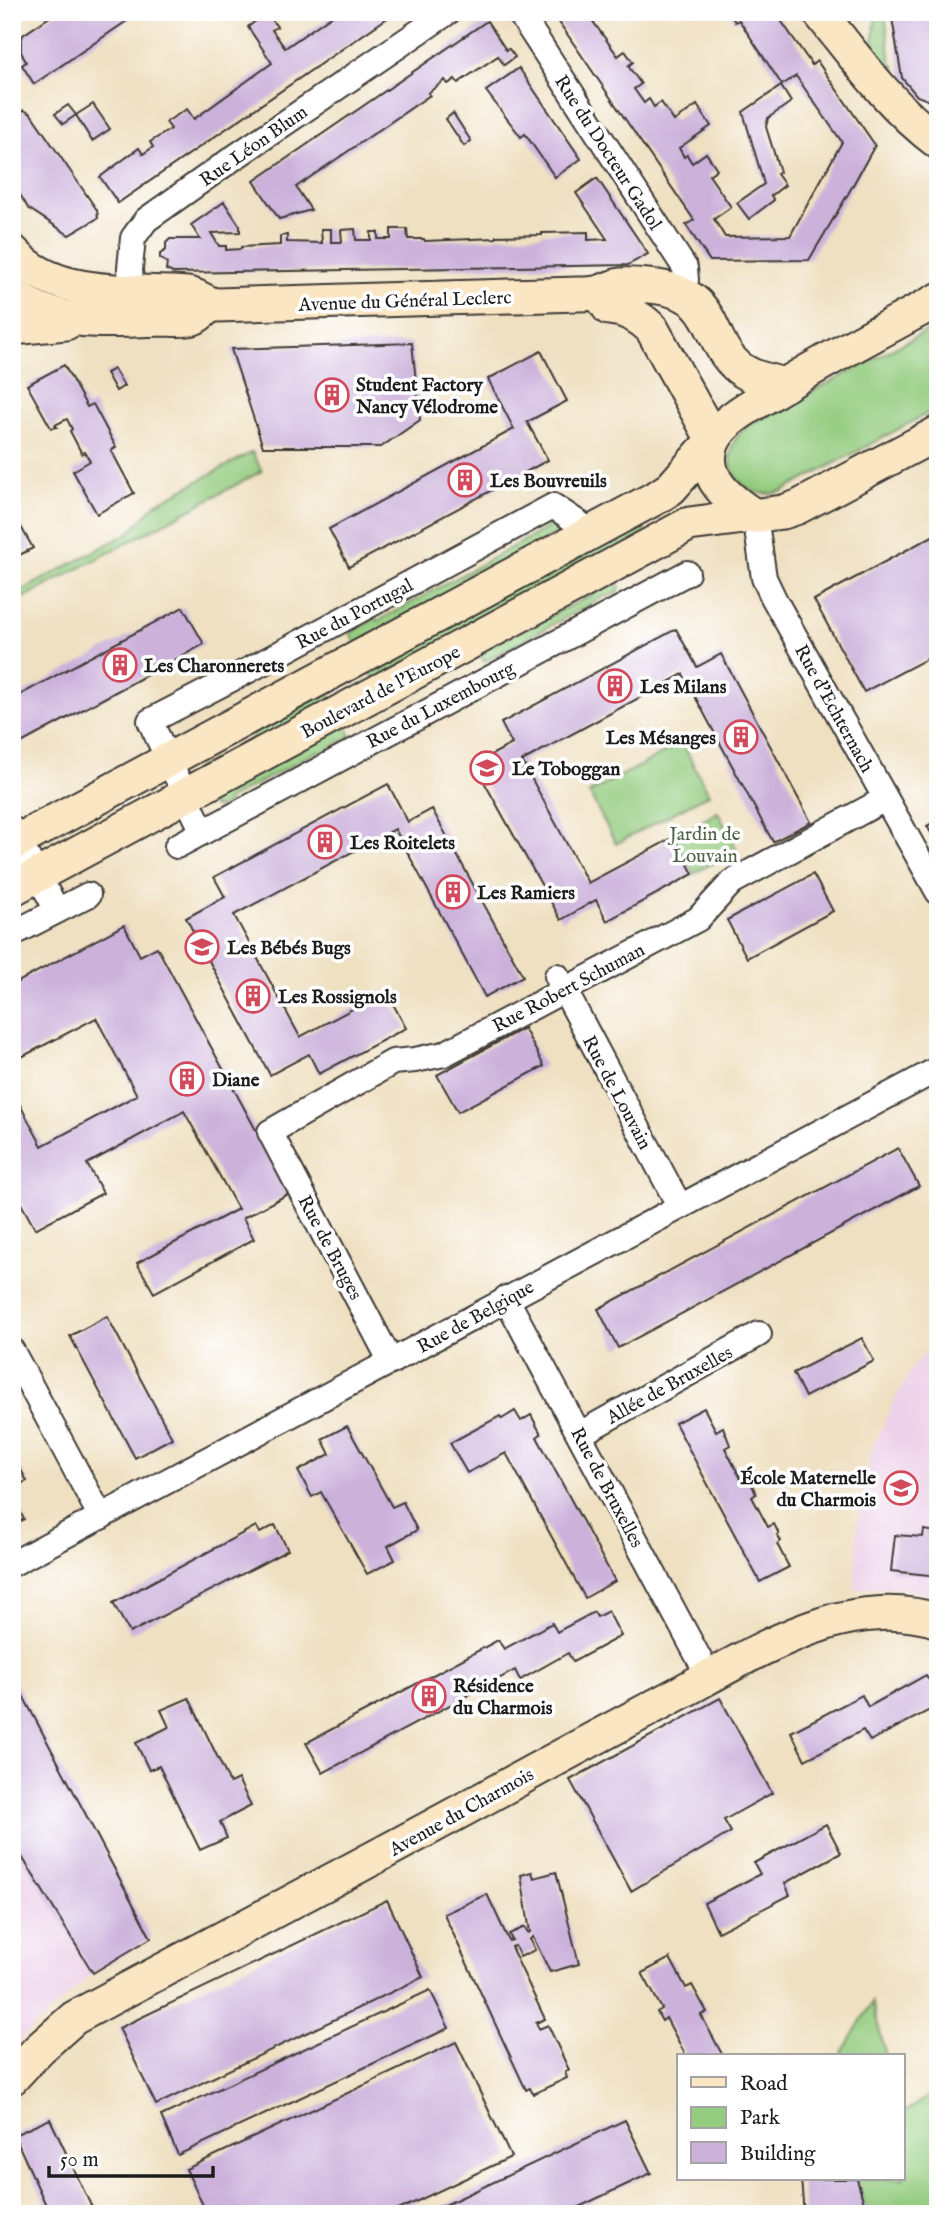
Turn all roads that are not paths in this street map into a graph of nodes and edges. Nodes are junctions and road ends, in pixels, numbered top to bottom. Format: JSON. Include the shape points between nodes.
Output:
{"nodes":[{"id":1,"x":448,"y":12,"type":"edge"},
{"id":2,"x":519,"y":12,"type":"edge"},
{"id":3,"x":819,"y":12,"type":"edge"},
{"id":4,"x":938,"y":142,"type":"edge"},
{"id":5,"x":16,"y":273,"type":"edge"},
{"id":6,"x":598,"y":293,"type":"junction"},
{"id":7,"x":678,"y":293,"type":"junction"},
{"id":8,"x":938,"y":300,"type":"edge"},
{"id":9,"x":132,"y":306,"type":"junction"},
{"id":10,"x":92,"y":320,"type":"junction"},
{"id":11,"x":645,"y":321,"type":"junction"},
{"id":12,"x":12,"y":328,"type":"edge"},
{"id":13,"x":785,"y":385,"type":"junction"},
{"id":14,"x":938,"y":433,"type":"edge"},
{"id":15,"x":713,"y":440,"type":"junction"},
{"id":16,"x":755,"y":516,"type":"junction"},
{"id":17,"x":637,"y":553,"type":"junction"},
{"id":18,"x":687,"y":573,"type":"dead end"},
{"id":19,"x":638,"y":598,"type":"junction"},
{"id":20,"x":168,"y":759,"type":"junction"},
{"id":21,"x":185,"y":795,"type":"junction"},
{"id":22,"x":889,"y":806,"type":"junction"},
{"id":23,"x":203,"y":832,"type":"junction"},
{"id":24,"x":15,"y":838,"type":"edge"},
{"id":25,"x":177,"y":846,"type":"dead end"},
{"id":26,"x":25,"y":881,"type":"edge"},
{"id":27,"x":938,"y":892,"type":"edge"},
{"id":28,"x":88,"y":895,"type":"dead end"},
{"id":29,"x":57,"y":911,"type":"junction"},
{"id":30,"x":12,"y":934,"type":"edge"},
{"id":31,"x":560,"y":982,"type":"junction"},
{"id":32,"x":938,"y":1069,"type":"edge"},
{"id":33,"x":273,"y":1137,"type":"joint"},
{"id":34,"x":680,"y":1208,"type":"junction"},
{"id":35,"x":506,"y":1298,"type":"junction"},
{"id":36,"x":759,"y":1334,"type":"dead end"},
{"id":37,"x":12,"y":1350,"type":"edge"},
{"id":38,"x":391,"y":1362,"type":"junction"},
{"id":39,"x":580,"y":1434,"type":"junction"},
{"id":40,"x":101,"y":1517,"type":"junction"},
{"id":41,"x":12,"y":1564,"type":"edge"},
{"id":42,"x":938,"y":1621,"type":"edge"},
{"id":43,"x":709,"y":1677,"type":"junction"},
{"id":44,"x":12,"y":2078,"type":"edge"}],
"edges":[{"from":1,"to":9,"type":"street","name":"Rue Léon Blum","via":[[146,220],[133,238]]},
{"from":2,"to":7,"type":"street","name":"Rue du Docteur Gadol","via":[[685,268],[686,279]]},
{"from":3,"to":4,"type":"main road","via":[[883,92]]},
{"from":5,"to":9,"type":"main road","name":"Avenue du Général Leclerc","via":[[104,290]]},
{"from":5,"to":10,"type":"main road","name":"Avenue du Général Leclerc","via":[[24,303]]},
{"from":6,"to":7,"type":"main road","name":"Avenue du Général Leclerc","via":[[618,285]]},
{"from":6,"to":9,"type":"main road","name":"Avenue du Général Leclerc","via":[[211,304],[193,318]]},
{"from":6,"to":11,"type":"main road","via":[[609,308]]},
{"from":7,"to":11,"type":"main road"},
{"from":7,"to":13,"type":"main road","name":"Avenue du Général Leclerc","via":[[706,313],[739,368]]},
{"from":8,"to":13,"type":"main road","name":"Boulevard de l'Europe"},
{"from":9,"to":10,"type":"main road","name":"Avenue du Général Leclerc"},
{"from":10,"to":12,"type":"main road"},
{"from":11,"to":15,"type":"main road"},
{"from":13,"to":15,"type":"main road","name":"Boulevard de l'Europe","via":[[735,416]]},
{"from":14,"to":16,"type":"main road","name":"Boulevard de l'Europe","via":[[798,507]]},
{"from":15,"to":16,"type":"main road","via":[[709,460],[717,483],[729,499]]},
{"from":15,"to":20,"type":"main road","name":"Boulevard de l'Europe","via":[[671,488]]},
{"from":16,"to":17,"type":"main road","name":"Boulevard de l'Europe","via":[[692,523]]},
{"from":16,"to":22,"type":"street","name":"Rue d'Echternach","via":[[764,578]]},
{"from":17,"to":19,"type":"street"},
{"from":17,"to":21,"type":"main road","name":"Boulevard de l'Europe"},
{"from":18,"to":19,"type":"street","name":"Rue du Luxembourg"},
{"from":19,"to":23,"type":"street","name":"Rue du Luxembourg"},
{"from":20,"to":21,"type":"street"},
{"from":20,"to":24,"type":"main road","name":"Boulevard de l'Europe"},
{"from":21,"to":23,"type":"street"},
{"from":21,"to":26,"type":"main road","name":"Boulevard de l'Europe"},
{"from":22,"to":27,"type":"street","name":"Rue d'Echternach"},
{"from":22,"to":31,"type":"street","name":"Rue Robert Schuman","via":[[732,882],[713,901],[689,905]]},
{"from":23,"to":25,"type":"street","name":"Rue du Luxembourg"},
{"from":24,"to":26,"type":"street"},
{"from":26,"to":29,"type":"street"},
{"from":28,"to":29,"type":"street"},
{"from":29,"to":30,"type":"street"},
{"from":31,"to":33,"type":"street","name":"Rue Robert Schuman","via":[[436,1039],[402,1076]]},
{"from":31,"to":34,"type":"street","name":"Rue de Louvain"},
{"from":32,"to":34,"type":"street","name":"Rue de Belgique"},
{"from":33,"to":38,"type":"street","name":"Rue de Bruges"},
{"from":34,"to":35,"type":"street","name":"Rue de Belgique"},
{"from":35,"to":38,"type":"street","name":"Rue de Belgique"},
{"from":35,"to":39,"type":"street","name":"Rue de Bruxelles"},
{"from":36,"to":39,"type":"street","name":"Allée de Bruxelles"},
{"from":37,"to":40,"type":"street"},
{"from":38,"to":40,"type":"street","name":"Rue de Belgique"},
{"from":39,"to":43,"type":"street","name":"Rue de Bruxelles"},
{"from":40,"to":41,"type":"street","name":"Rue de Belgique"},
{"from":42,"to":43,"type":"main road","name":"Avenue du Charmois","via":[[896,1614],[839,1620],[795,1634]]},
{"from":43,"to":44,"type":"main road","name":"Avenue du Charmois","via":[[74,2018]]}]}
